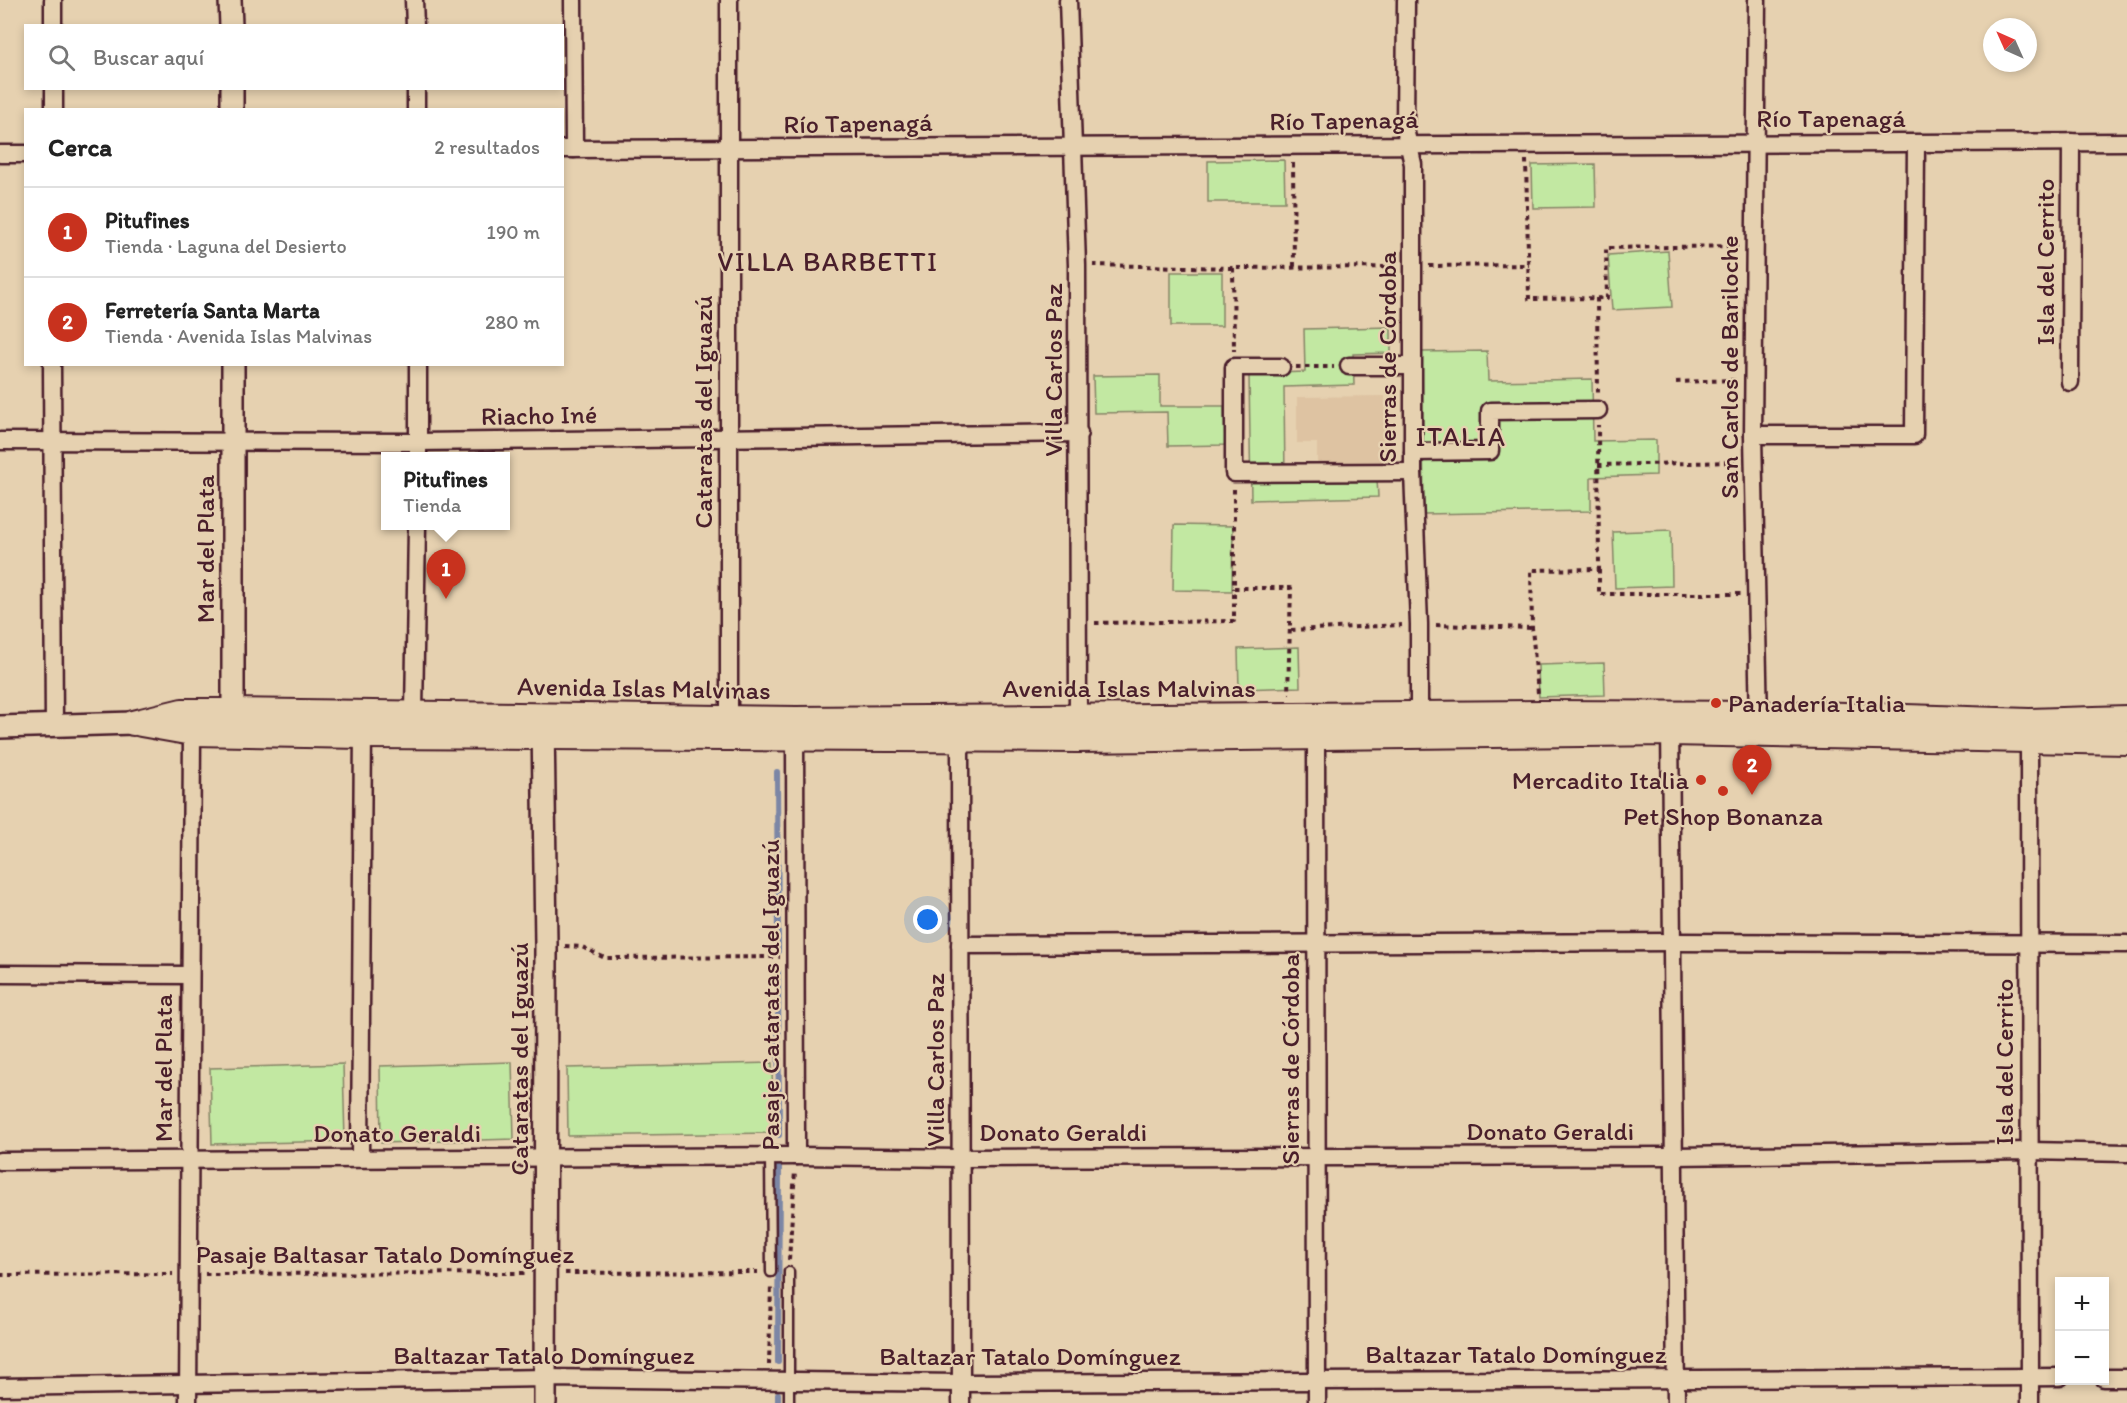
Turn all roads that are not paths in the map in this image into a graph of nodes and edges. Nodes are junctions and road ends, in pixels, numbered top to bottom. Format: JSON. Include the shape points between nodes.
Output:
{"nodes":[{"id":1,"x":53,"y":0,"type":"edge"},
{"id":2,"x":230,"y":0,"type":"edge"},
{"id":3,"x":414,"y":0,"type":"edge"},
{"id":4,"x":573,"y":0,"type":"edge"},
{"id":5,"x":729,"y":0,"type":"edge"},
{"id":6,"x":1068,"y":0,"type":"edge"},
{"id":7,"x":1406,"y":0,"type":"edge"},
{"id":8,"x":1757,"y":0,"type":"edge"},
{"id":9,"x":53,"y":24,"type":"edge"},
{"id":10,"x":231,"y":24,"type":"edge"},
{"id":11,"x":415,"y":24,"type":"edge"},
{"id":12,"x":54,"y":90,"type":"edge"},
{"id":13,"x":232,"y":90,"type":"edge"},
{"id":14,"x":416,"y":90,"type":"edge"},
{"id":15,"x":54,"y":108,"type":"edge"},
{"id":16,"x":232,"y":108,"type":"edge"},
{"id":17,"x":416,"y":108,"type":"edge"},
{"id":18,"x":2071,"y":142,"type":"junction"},
{"id":19,"x":2127,"y":142,"type":"edge"},
{"id":20,"x":1408,"y":144,"type":"junction"},
{"id":21,"x":1758,"y":144,"type":"junction"},
{"id":22,"x":1916,"y":144,"type":"junction"},
{"id":23,"x":1072,"y":145,"type":"junction"},
{"id":24,"x":568,"y":149,"type":"edge"},
{"id":25,"x":729,"y":150,"type":"junction"},
{"id":26,"x":0,"y":154,"type":"edge"},
{"id":27,"x":24,"y":154,"type":"edge"},
{"id":28,"x":52,"y":366,"type":"edge"},
{"id":29,"x":233,"y":366,"type":"edge"},
{"id":30,"x":418,"y":366,"type":"edge"},
{"id":31,"x":1349,"y":366,"type":"road end"},
{"id":32,"x":1413,"y":366,"type":"junction"},
{"id":33,"x":1281,"y":367,"type":"road end"},
{"id":34,"x":2070,"y":382,"type":"dead end"},
{"id":35,"x":1598,"y":410,"type":"road end"},
{"id":36,"x":1079,"y":433,"type":"junction"},
{"id":37,"x":1753,"y":435,"type":"junction"},
{"id":38,"x":730,"y":438,"type":"junction"},
{"id":39,"x":0,"y":441,"type":"edge"},
{"id":40,"x":51,"y":441,"type":"junction"},
{"id":41,"x":233,"y":442,"type":"junction"},
{"id":42,"x":418,"y":449,"type":"edge"},
{"id":43,"x":1413,"y":452,"type":"junction"},
{"id":44,"x":1413,"y":472,"type":"junction"},
{"id":45,"x":417,"y":530,"type":"edge"},
{"id":46,"x":362,"y":712,"type":"junction"},
{"id":47,"x":414,"y":713,"type":"junction"},
{"id":48,"x":1419,"y":714,"type":"junction"},
{"id":49,"x":729,"y":716,"type":"junction"},
{"id":50,"x":1078,"y":716,"type":"junction"},
{"id":51,"x":2127,"y":718,"type":"edge"},
{"id":52,"x":233,"y":722,"type":"junction"},
{"id":53,"x":133,"y":723,"type":"junction"},
{"id":54,"x":1670,"y":723,"type":"junction"},
{"id":55,"x":1759,"y":724,"type":"junction"},
{"id":56,"x":54,"y":726,"type":"junction"},
{"id":57,"x":543,"y":726,"type":"junction"},
{"id":58,"x":0,"y":727,"type":"edge"},
{"id":59,"x":1316,"y":727,"type":"junction"},
{"id":60,"x":960,"y":728,"type":"junction"},
{"id":61,"x":795,"y":729,"type":"junction"},
{"id":62,"x":2029,"y":732,"type":"junction"},
{"id":63,"x":192,"y":733,"type":"junction"},
{"id":64,"x":363,"y":736,"type":"junction"},
{"id":65,"x":1078,"y":740,"type":"junction"},
{"id":66,"x":2127,"y":742,"type":"edge"},
{"id":67,"x":1674,"y":942,"type":"junction"},
{"id":68,"x":1316,"y":943,"type":"junction"},
{"id":69,"x":2030,"y":944,"type":"junction"},
{"id":70,"x":2127,"y":944,"type":"edge"},
{"id":71,"x":960,"y":945,"type":"junction"},
{"id":72,"x":0,"y":974,"type":"edge"},
{"id":73,"x":190,"y":975,"type":"junction"},
{"id":74,"x":2030,"y":1151,"type":"junction"},
{"id":75,"x":2127,"y":1153,"type":"edge"},
{"id":76,"x":770,"y":1156,"type":"junction"},
{"id":77,"x":796,"y":1156,"type":"junction"},
{"id":78,"x":1315,"y":1156,"type":"junction"},
{"id":79,"x":1675,"y":1156,"type":"junction"},
{"id":80,"x":360,"y":1158,"type":"junction"},
{"id":81,"x":546,"y":1158,"type":"junction"},
{"id":82,"x":961,"y":1158,"type":"junction"},
{"id":83,"x":0,"y":1161,"type":"edge"},
{"id":84,"x":189,"y":1161,"type":"junction"},
{"id":85,"x":771,"y":1272,"type":"road end"},
{"id":86,"x":789,"y":1272,"type":"road end"},
{"id":87,"x":2030,"y":1377,"type":"junction"},
{"id":88,"x":2055,"y":1377,"type":"edge"},
{"id":89,"x":546,"y":1378,"type":"junction"},
{"id":90,"x":2109,"y":1378,"type":"edge"},
{"id":91,"x":2127,"y":1378,"type":"edge"},
{"id":92,"x":1317,"y":1379,"type":"junction"},
{"id":93,"x":1676,"y":1379,"type":"junction"},
{"id":94,"x":789,"y":1381,"type":"junction"},
{"id":95,"x":188,"y":1383,"type":"junction"},
{"id":96,"x":961,"y":1383,"type":"junction"},
{"id":97,"x":0,"y":1387,"type":"edge"},
{"id":98,"x":188,"y":1403,"type":"edge"},
{"id":99,"x":545,"y":1403,"type":"edge"},
{"id":100,"x":789,"y":1403,"type":"edge"},
{"id":101,"x":961,"y":1403,"type":"edge"},
{"id":102,"x":1317,"y":1403,"type":"edge"},
{"id":103,"x":1676,"y":1403,"type":"edge"},
{"id":104,"x":2030,"y":1403,"type":"edge"}],
"edges":[{"from":1,"to":9,"type":"street"},
{"from":2,"to":10,"type":"street"},
{"from":3,"to":11,"type":"street"},
{"from":4,"to":24,"type":"street"},
{"from":5,"to":25,"type":"street","name":"Cataratas del Iguazú"},
{"from":6,"to":23,"type":"street","name":"Villa Carlos Paz"},
{"from":7,"to":20,"type":"street","name":"Sierras de Córdoba"},
{"from":8,"to":21,"type":"street","name":"San Carlos de Bariloche"},
{"from":12,"to":15,"type":"street"},
{"from":13,"to":16,"type":"street"},
{"from":14,"to":17,"type":"street"},
{"from":18,"to":19,"type":"street","name":"Río Tapenagá"},
{"from":18,"to":22,"type":"street","name":"Río Tapenagá"},
{"from":18,"to":34,"type":"street","name":"Isla del Cerrito"},
{"from":20,"to":21,"type":"street","name":"Río Tapenagá"},
{"from":20,"to":23,"type":"street","name":"Río Tapenagá"},
{"from":20,"to":32,"type":"street","name":"Sierras de Córdoba","via":[[1413,164]]},
{"from":21,"to":22,"type":"street","name":"Río Tapenagá"},
{"from":21,"to":37,"type":"street","name":"San Carlos de Bariloche"},
{"from":22,"to":37,"type":"street","via":[[1914,435]]},
{"from":23,"to":25,"type":"street","name":"Río Tapenagá"},
{"from":23,"to":36,"type":"street","name":"Villa Carlos Paz"},
{"from":24,"to":25,"type":"street","name":"Río Tapenagá"},
{"from":25,"to":38,"type":"street","name":"Cataratas del Iguazú"},
{"from":26,"to":27,"type":"street"},
{"from":28,"to":40,"type":"street"},
{"from":29,"to":41,"type":"street","name":"Mar del Plata"},
{"from":30,"to":42,"type":"street"},
{"from":31,"to":32,"type":"street"},
{"from":32,"to":43,"type":"street","name":"Sierras de Córdoba"},
{"from":33,"to":44,"type":"street","via":[[1234,368],[1234,473]]},
{"from":35,"to":43,"type":"street","via":[[1490,411],[1490,452]]},
{"from":36,"to":38,"type":"street","name":"Riacho Iné"},
{"from":36,"to":50,"type":"street","name":"Villa Carlos Paz"},
{"from":37,"to":55,"type":"street","name":"San Carlos de Bariloche"},
{"from":38,"to":42,"type":"street","name":"Riacho Iné"},
{"from":38,"to":49,"type":"street","name":"Cataratas del Iguazú"},
{"from":39,"to":40,"type":"street","name":"Riacho Iné"},
{"from":40,"to":41,"type":"street","name":"Riacho Iné"},
{"from":40,"to":56,"type":"street"},
{"from":41,"to":42,"type":"street","name":"Riacho Iné"},
{"from":41,"to":52,"type":"street","name":"Mar del Plata"},
{"from":43,"to":44,"type":"street","name":"Sierras de Córdoba"},
{"from":44,"to":48,"type":"street","name":"Sierras de Córdoba"},
{"from":45,"to":47,"type":"street"},
{"from":46,"to":47,"type":"main road","name":"Avenida Islas Malvinas"},
{"from":46,"to":52,"type":"main road","name":"Avenida Islas Malvinas"},
{"from":46,"to":64,"type":"street"},
{"from":47,"to":57,"type":"main road","name":"Avenida Islas Malvinas"},
{"from":48,"to":54,"type":"main road","name":"Avenida Islas Malvinas","via":[[1540,713]]},
{"from":48,"to":59,"type":"main road","name":"Avenida Islas Malvinas"},
{"from":49,"to":57,"type":"main road","name":"Avenida Islas Malvinas"},
{"from":49,"to":61,"type":"main road","name":"Avenida Islas Malvinas"},
{"from":50,"to":59,"type":"main road","name":"Avenida Islas Malvinas","via":[[1287,716]]},
{"from":50,"to":60,"type":"main road","name":"Avenida Islas Malvinas"},
{"from":50,"to":65,"type":"street","name":"Villa Carlos Paz"},
{"from":51,"to":62,"type":"main road","name":"Avenida Islas Malvinas"},
{"from":52,"to":53,"type":"main road","name":"Avenida Islas Malvinas","via":[[182,711]]},
{"from":52,"to":63,"type":"main road","name":"Avenida Islas Malvinas"},
{"from":52,"to":64,"type":"main road","name":"Avenida Islas Malvinas"},
{"from":53,"to":56,"type":"street","name":"Avenida Islas Malvinas"},
{"from":53,"to":63,"type":"main road","name":"Avenida Islas Malvinas"},
{"from":54,"to":55,"type":"main road","name":"Avenida Islas Malvinas"},
{"from":54,"to":59,"type":"main road","name":"Avenida Islas Malvinas"},
{"from":54,"to":67,"type":"street"},
{"from":55,"to":62,"type":"main road","name":"Avenida Islas Malvinas"},
{"from":56,"to":58,"type":"street","name":"Avenida Islas Malvinas"},
{"from":57,"to":61,"type":"main road","name":"Avenida Islas Malvinas"},
{"from":57,"to":64,"type":"main road","name":"Avenida Islas Malvinas"},
{"from":57,"to":81,"type":"street","name":"Cataratas del Iguazú"},
{"from":59,"to":65,"type":"main road","name":"Avenida Islas Malvinas"},
{"from":59,"to":68,"type":"street","name":"Sierras de Córdoba"},
{"from":60,"to":61,"type":"main road","name":"Avenida Islas Malvinas"},
{"from":60,"to":65,"type":"main road","name":"Avenida Islas Malvinas"},
{"from":60,"to":71,"type":"street","name":"Villa Carlos Paz"},
{"from":61,"to":77,"type":"street","name":"Pasaje Cataratas del Iguazú"},
{"from":62,"to":66,"type":"main road","name":"Avenida Islas Malvinas"},
{"from":62,"to":69,"type":"street","name":"Isla del Cerrito"},
{"from":63,"to":73,"type":"street","name":"Mar del Plata"},
{"from":64,"to":80,"type":"street"},
{"from":67,"to":68,"type":"street"},
{"from":67,"to":69,"type":"street"},
{"from":67,"to":79,"type":"street"},
{"from":68,"to":71,"type":"street"},
{"from":68,"to":78,"type":"street","name":"Sierras de Córdoba"},
{"from":69,"to":70,"type":"street"},
{"from":69,"to":74,"type":"street","name":"Isla del Cerrito"},
{"from":71,"to":82,"type":"street","name":"Villa Carlos Paz"},
{"from":72,"to":73,"type":"street"},
{"from":73,"to":84,"type":"street","name":"Mar del Plata"},
{"from":74,"to":75,"type":"street","name":"Donato Geraldi"},
{"from":74,"to":79,"type":"street","name":"Donato Geraldi"},
{"from":74,"to":87,"type":"street","name":"Isla del Cerrito"},
{"from":76,"to":77,"type":"street","name":"Donato Geraldi"},
{"from":76,"to":81,"type":"street","name":"Donato Geraldi"},
{"from":76,"to":85,"type":"lane"},
{"from":77,"to":82,"type":"street","name":"Donato Geraldi"},
{"from":78,"to":79,"type":"street","name":"Donato Geraldi"},
{"from":78,"to":82,"type":"street","name":"Donato Geraldi"},
{"from":78,"to":92,"type":"street","name":"Sierras de Córdoba"},
{"from":79,"to":93,"type":"street"},
{"from":80,"to":81,"type":"street","name":"Donato Geraldi"},
{"from":80,"to":84,"type":"street","name":"Donato Geraldi"},
{"from":81,"to":89,"type":"street","name":"Cataratas del Iguazú"},
{"from":82,"to":96,"type":"street","name":"Villa Carlos Paz"},
{"from":83,"to":84,"type":"street","name":"Donato Geraldi"},
{"from":84,"to":95,"type":"street","name":"Mar del Plata"},
{"from":86,"to":94,"type":"lane"},
{"from":87,"to":88,"type":"street","name":"Baltazar Tatalo Domínguez"},
{"from":87,"to":93,"type":"street","name":"Baltazar Tatalo Domínguez"},
{"from":87,"to":104,"type":"street","name":"Isla del Cerrito"},
{"from":89,"to":94,"type":"street","name":"Baltazar Tatalo Domínguez"},
{"from":89,"to":95,"type":"street","name":"Baltazar Tatalo Domínguez"},
{"from":89,"to":99,"type":"street","name":"Cataratas del Iguazú"},
{"from":90,"to":91,"type":"street"},
{"from":92,"to":93,"type":"street","name":"Baltazar Tatalo Domínguez"},
{"from":92,"to":96,"type":"street","name":"Baltazar Tatalo Domínguez"},
{"from":92,"to":102,"type":"street","name":"Sierras de Córdoba"},
{"from":93,"to":103,"type":"street"},
{"from":94,"to":96,"type":"street","name":"Baltazar Tatalo Domínguez"},
{"from":94,"to":100,"type":"lane"},
{"from":95,"to":97,"type":"street","name":"Baltazar Tatalo Domínguez"},
{"from":95,"to":98,"type":"street","name":"Mar del Plata"},
{"from":96,"to":101,"type":"street","name":"Villa Carlos Paz"}]}
